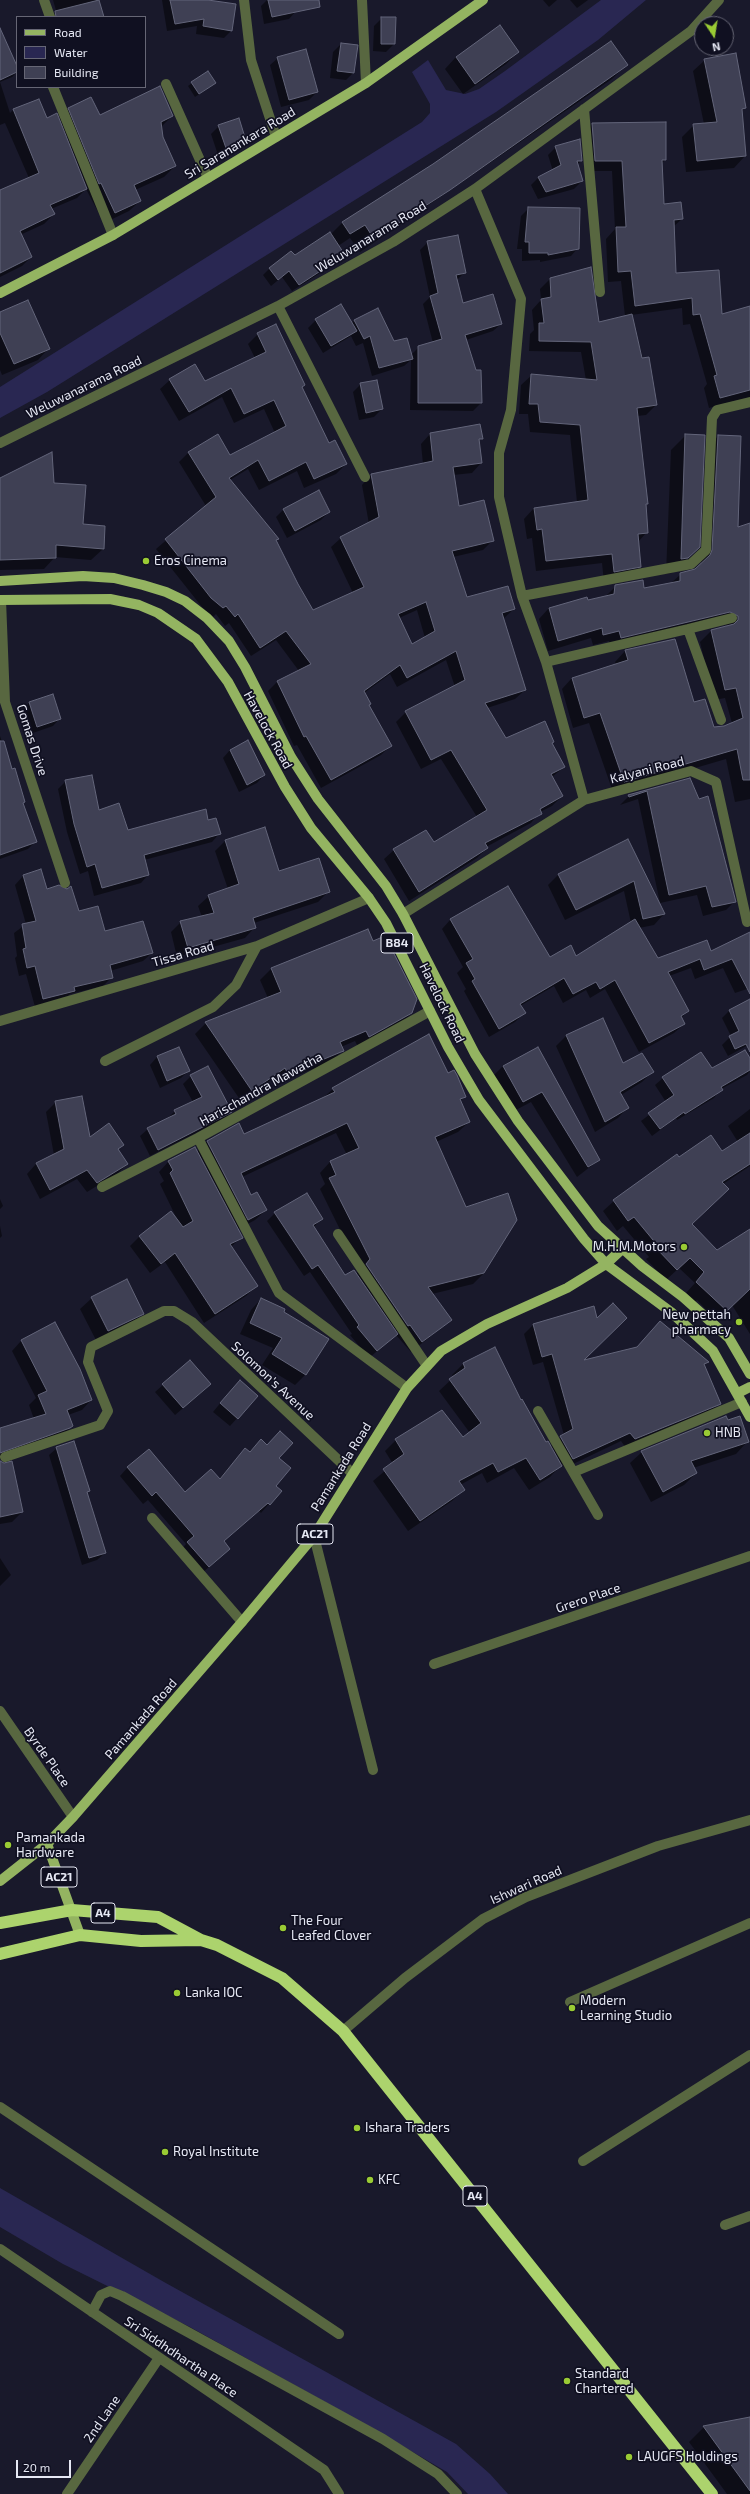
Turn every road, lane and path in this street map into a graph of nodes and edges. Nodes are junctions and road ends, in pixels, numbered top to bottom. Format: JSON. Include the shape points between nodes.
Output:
{"nodes":[{"id":1,"x":44,"y":0,"type":"edge"},
{"id":2,"x":244,"y":0,"type":"edge"},
{"id":3,"x":362,"y":0,"type":"edge"},
{"id":4,"x":482,"y":0,"type":"edge"},
{"id":5,"x":720,"y":0,"type":"edge"},
{"id":6,"x":50,"y":16,"type":"edge"},
{"id":7,"x":366,"y":83,"type":"junction"},
{"id":8,"x":166,"y":84,"type":"dead end"},
{"id":9,"x":53,"y":88,"type":"edge"},
{"id":10,"x":584,"y":109,"type":"junction"},
{"id":11,"x":276,"y":137,"type":"junction"},
{"id":12,"x":208,"y":178,"type":"junction"},
{"id":13,"x":475,"y":188,"type":"junction"},
{"id":14,"x":113,"y":234,"type":"junction"},
{"id":15,"x":0,"y":292,"type":"edge"},
{"id":16,"x":600,"y":292,"type":"dead end"},
{"id":17,"x":278,"y":306,"type":"junction"},
{"id":18,"x":750,"y":402,"type":"edge"},
{"id":19,"x":0,"y":443,"type":"edge"},
{"id":20,"x":365,"y":477,"type":"dead end"},
{"id":21,"x":0,"y":581,"type":"edge"},
{"id":22,"x":522,"y":596,"type":"junction"},
{"id":23,"x":1,"y":600,"type":"edge"},
{"id":24,"x":732,"y":618,"type":"dead end"},
{"id":25,"x":688,"y":628,"type":"junction"},
{"id":26,"x":546,"y":662,"type":"junction"},
{"id":27,"x":721,"y":720,"type":"dead end"},
{"id":28,"x":584,"y":800,"type":"junction"},
{"id":29,"x":65,"y":883,"type":"dead end"},
{"id":30,"x":370,"y":898,"type":"junction"},
{"id":31,"x":403,"y":914,"type":"junction"},
{"id":32,"x":747,"y":922,"type":"dead end"},
{"id":33,"x":257,"y":946,"type":"junction"},
{"id":34,"x":430,"y":1011,"type":"junction"},
{"id":35,"x":0,"y":1021,"type":"edge"},
{"id":36,"x":105,"y":1061,"type":"dead end"},
{"id":37,"x":198,"y":1138,"type":"junction"},
{"id":38,"x":102,"y":1187,"type":"dead end"},
{"id":39,"x":338,"y":1234,"type":"dead end"},
{"id":40,"x":622,"y":1249,"type":"junction"},
{"id":41,"x":606,"y":1264,"type":"junction"},
{"id":42,"x":427,"y":1366,"type":"junction"},
{"id":43,"x":750,"y":1374,"type":"edge"},
{"id":44,"x":750,"y":1387,"type":"edge"},
{"id":45,"x":407,"y":1388,"type":"junction"},
{"id":46,"x":740,"y":1397,"type":"junction"},
{"id":47,"x":538,"y":1411,"type":"dead end"},
{"id":48,"x":750,"y":1416,"type":"edge"},
{"id":49,"x":5,"y":1458,"type":"dead end"},
{"id":50,"x":574,"y":1472,"type":"junction"},
{"id":51,"x":352,"y":1473,"type":"junction"},
{"id":52,"x":598,"y":1515,"type":"dead end"},
{"id":53,"x":152,"y":1518,"type":"dead end"},
{"id":54,"x":314,"y":1536,"type":"junction"},
{"id":55,"x":750,"y":1556,"type":"edge"},
{"id":56,"x":242,"y":1622,"type":"junction"},
{"id":57,"x":434,"y":1664,"type":"dead end"},
{"id":58,"x":0,"y":1711,"type":"edge"},
{"id":59,"x":373,"y":1770,"type":"dead end"},
{"id":60,"x":73,"y":1817,"type":"junction"},
{"id":61,"x":750,"y":1820,"type":"edge"},
{"id":62,"x":47,"y":1844,"type":"junction"},
{"id":63,"x":0,"y":1881,"type":"edge"},
{"id":64,"x":72,"y":1910,"type":"junction"},
{"id":65,"x":0,"y":1923,"type":"edge"},
{"id":66,"x":750,"y":1923,"type":"edge"},
{"id":67,"x":80,"y":1935,"type":"junction"},
{"id":68,"x":201,"y":1940,"type":"junction"},
{"id":69,"x":0,"y":1954,"type":"edge"},
{"id":70,"x":570,"y":2002,"type":"dead end"},
{"id":71,"x":343,"y":2031,"type":"junction"},
{"id":72,"x":750,"y":2055,"type":"edge"},
{"id":73,"x":0,"y":2107,"type":"edge"},
{"id":74,"x":583,"y":2161,"type":"dead end"},
{"id":75,"x":750,"y":2216,"type":"edge"},
{"id":76,"x":725,"y":2225,"type":"dead end"},
{"id":77,"x":0,"y":2249,"type":"edge"},
{"id":78,"x":92,"y":2312,"type":"junction"},
{"id":79,"x":339,"y":2334,"type":"dead end"},
{"id":80,"x":159,"y":2358,"type":"junction"},
{"id":81,"x":67,"y":2494,"type":"edge"},
{"id":82,"x":339,"y":2494,"type":"edge"},
{"id":83,"x":457,"y":2494,"type":"edge"},
{"id":84,"x":712,"y":2494,"type":"edge"}],
"edges":[{"from":1,"to":6,"type":"street"},
{"from":2,"to":11,"type":"street","via":[[251,60]]},
{"from":3,"to":7,"type":"street"},
{"from":4,"to":7,"type":"main road","name":"Sri Saranankara Road"},
{"from":5,"to":10,"type":"street","name":"Weluwanarama Road","via":[[692,31]]},
{"from":7,"to":11,"type":"main road","name":"Sri Saranankara Road"},
{"from":8,"to":12,"type":"street"},
{"from":9,"to":14,"type":"street"},
{"from":10,"to":13,"type":"street","name":"Weluwanarama Road"},
{"from":10,"to":16,"type":"street"},
{"from":11,"to":12,"type":"main road","name":"Sri Saranankara Road"},
{"from":12,"to":14,"type":"main road","name":"Sri Saranankara Road"},
{"from":13,"to":17,"type":"street","name":"Weluwanarama Road","via":[[393,242]]},
{"from":13,"to":22,"type":"street","via":[[521,299],[511,410],[499,453],[499,497]]},
{"from":14,"to":15,"type":"main road","name":"Sri Saranankara Road"},
{"from":17,"to":19,"type":"street","name":"Weluwanarama Road"},
{"from":17,"to":20,"type":"street"},
{"from":18,"to":22,"type":"street","via":[[717,410],[712,418],[706,550],[691,564]]},
{"from":21,"to":31,"type":"main road","name":"Havelock Road","number":"B84","via":[[83,576],[114,578],[166,592],[185,601],[207,618],[229,641],[246,667],[291,757],[318,799],[386,886]]},
{"from":22,"to":26,"type":"street"},
{"from":23,"to":29,"type":"street","name":"Gomas Drive","via":[[5,702]]},
{"from":23,"to":30,"type":"main road","name":"Havelock Road","number":"B84","via":[[110,599],[139,605],[158,613],[196,639],[228,682],[285,787],[311,828]]},
{"from":24,"to":25,"type":"street"},
{"from":25,"to":26,"type":"street"},
{"from":25,"to":27,"type":"street"},
{"from":26,"to":28,"type":"street"},
{"from":28,"to":31,"type":"street"},
{"from":28,"to":32,"type":"street","name":"Kalyani Road","via":[[691,771],[716,782]]},
{"from":30,"to":33,"type":"street","name":"Tissa Road"},
{"from":30,"to":34,"type":"main road","name":"Havelock Road","number":"B84","via":[[386,922]]},
{"from":31,"to":40,"type":"main road","name":"Havelock Road","number":"B84","via":[[475,1054],[518,1121],[598,1226]]},
{"from":33,"to":35,"type":"street","name":"Tissa Road"},
{"from":33,"to":36,"type":"street","via":[[236,985],[213,1007]]},
{"from":34,"to":37,"type":"street","name":"Harischandra Mawatha"},
{"from":34,"to":41,"type":"main road","name":"Havelock Road","number":"B84","via":[[480,1100],[584,1239]]},
{"from":37,"to":38,"type":"street","name":"Harischandra Mawatha"},
{"from":37,"to":45,"type":"street","via":[[279,1293]]},
{"from":39,"to":42,"type":"street"},
{"from":40,"to":41,"type":"main road","name":"Pamankada Road","number":"AC21"},
{"from":40,"to":43,"type":"main road","name":"Havelock Road","number":"B84","via":[[729,1338]]},
{"from":41,"to":42,"type":"main road","name":"Pamankada Road","number":"AC21","via":[[567,1288],[480,1328],[441,1351]]},
{"from":41,"to":46,"type":"main road","name":"Havelock Road","number":"B84","via":[[671,1312],[713,1350]]},
{"from":42,"to":45,"type":"main road","name":"Pamankada Road","number":"AC21"},
{"from":44,"to":46,"type":"main road"},
{"from":45,"to":51,"type":"main road","name":"Pamankada Road","number":"AC21"},
{"from":46,"to":48,"type":"main road","name":"Havelock Road","number":"B84"},
{"from":46,"to":50,"type":"street"},
{"from":47,"to":50,"type":"street"},
{"from":49,"to":51,"type":"street","name":"Solomon's Avenue","via":[[100,1425],[108,1411],[88,1362],[91,1347],[164,1311],[174,1312],[192,1322]]},
{"from":50,"to":52,"type":"street"},
{"from":51,"to":54,"type":"main road","name":"Pamankada Road","number":"AC21"},
{"from":53,"to":56,"type":"street"},
{"from":54,"to":56,"type":"main road","name":"Pamankada Road","number":"AC21"},
{"from":54,"to":59,"type":"street"},
{"from":55,"to":57,"type":"street","name":"Grero Place"},
{"from":56,"to":60,"type":"main road","name":"Pamankada Road","number":"AC21"},
{"from":58,"to":60,"type":"street","name":"Byrde Place"},
{"from":60,"to":62,"type":"main road","name":"Pamankada Road","number":"AC21"},
{"from":61,"to":71,"type":"street","name":"Ishwari Road","via":[[658,1846],[526,1897],[483,1919],[405,1978]]},
{"from":62,"to":63,"type":"main road","name":"Pamankada Road","number":"AC21"},
{"from":62,"to":64,"type":"main road","number":"AC21"},
{"from":64,"to":65,"type":"highway","number":"A4"},
{"from":64,"to":67,"type":"main road","number":"AC21"},
{"from":64,"to":68,"type":"highway","number":"A4","via":[[158,1918]]},
{"from":66,"to":70,"type":"street"},
{"from":67,"to":68,"type":"highway","number":"A4","via":[[141,1941]]},
{"from":67,"to":69,"type":"highway","number":"A4"},
{"from":68,"to":71,"type":"highway","number":"A4","via":[[217,1945],[282,1978]]},
{"from":71,"to":84,"type":"highway","number":"A4"},
{"from":72,"to":74,"type":"street"},
{"from":73,"to":79,"type":"street"},
{"from":75,"to":76,"type":"street"},
{"from":77,"to":78,"type":"street","name":"Sri Siddhdhartha Place"},
{"from":78,"to":80,"type":"street","name":"Sri Siddhdhartha Place"},
{"from":78,"to":83,"type":"street","via":[[101,2295],[110,2291],[122,2296],[383,2439],[438,2474]]},
{"from":80,"to":81,"type":"street","name":"2nd Lane"},
{"from":80,"to":82,"type":"street","name":"Sri Siddhdhartha Place","via":[[324,2470]]}]}
